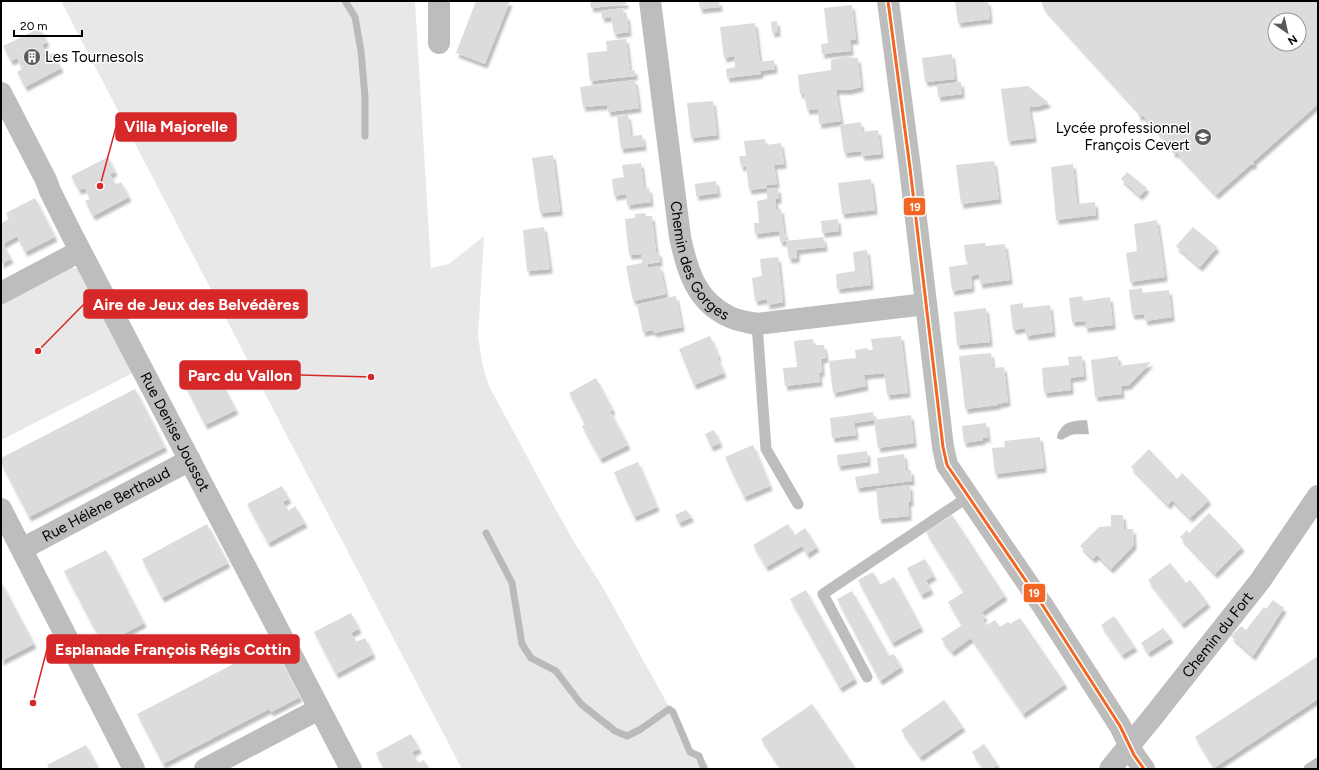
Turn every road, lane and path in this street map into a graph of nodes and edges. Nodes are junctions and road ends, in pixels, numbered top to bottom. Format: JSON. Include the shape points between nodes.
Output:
{"nodes":[{"id":1,"x":439,"y":1,"type":"edge"},
{"id":2,"x":650,"y":1,"type":"edge"},
{"id":3,"x":888,"y":1,"type":"edge"},
{"id":4,"x":440,"y":43,"type":"dead end"},
{"id":5,"x":1,"y":93,"type":"edge"},
{"id":6,"x":80,"y":252,"type":"junction"},
{"id":7,"x":1,"y":293,"type":"edge"},
{"id":8,"x":926,"y":304,"type":"junction"},
{"id":9,"x":757,"y":324,"type":"junction"},
{"id":10,"x":190,"y":460,"type":"junction"},
{"id":11,"x":1318,"y":496,"type":"edge"},
{"id":12,"x":968,"y":497,"type":"junction"},
{"id":13,"x":798,"y":504,"type":"dead end"},
{"id":14,"x":1,"y":509,"type":"edge"},
{"id":15,"x":22,"y":549,"type":"junction"},
{"id":16,"x":866,"y":677,"type":"dead end"},
{"id":17,"x":319,"y":710,"type":"junction"},
{"id":18,"x":1130,"y":745,"type":"junction"},
{"id":19,"x":1318,"y":763,"type":"edge"},
{"id":20,"x":134,"y":769,"type":"edge"},
{"id":21,"x":205,"y":769,"type":"edge"},
{"id":22,"x":351,"y":769,"type":"edge"},
{"id":23,"x":1110,"y":769,"type":"edge"},
{"id":24,"x":1144,"y":769,"type":"edge"},
{"id":25,"x":1309,"y":769,"type":"edge"}],
"edges":[{"from":1,"to":4,"type":"street"},
{"from":2,"to":9,"type":"street","name":"Chemin des Gorges","via":[[679,229],[686,263],[696,287],[711,306],[730,318]]},
{"from":3,"to":8,"type":"street"},
{"from":5,"to":6,"type":"street","name":"Rue Denise Joussot"},
{"from":6,"to":7,"type":"street"},
{"from":6,"to":10,"type":"street","name":"Rue Denise Joussot"},
{"from":8,"to":9,"type":"street","name":"Chemin des Gorges"},
{"from":8,"to":12,"type":"street","via":[[947,465]]},
{"from":9,"to":13,"type":"lane","via":[[766,449]]},
{"from":10,"to":15,"type":"street","name":"Rue Hélène Berthaud"},
{"from":10,"to":17,"type":"street","name":"Rue Denise Joussot"},
{"from":11,"to":18,"type":"street","name":"Chemin du Fort","via":[[1260,581]]},
{"from":12,"to":16,"type":"lane","via":[[823,594]]},
{"from":12,"to":18,"type":"street","via":[[1047,613]]},
{"from":14,"to":15,"type":"street"},
{"from":15,"to":20,"type":"street"},
{"from":17,"to":21,"type":"street"},
{"from":17,"to":22,"type":"street","name":"Rue Denise Joussot"},
{"from":18,"to":23,"type":"street","name":"Chemin du Fort"},
{"from":18,"to":24,"type":"street"},
{"from":19,"to":25,"type":"lane"}]}
